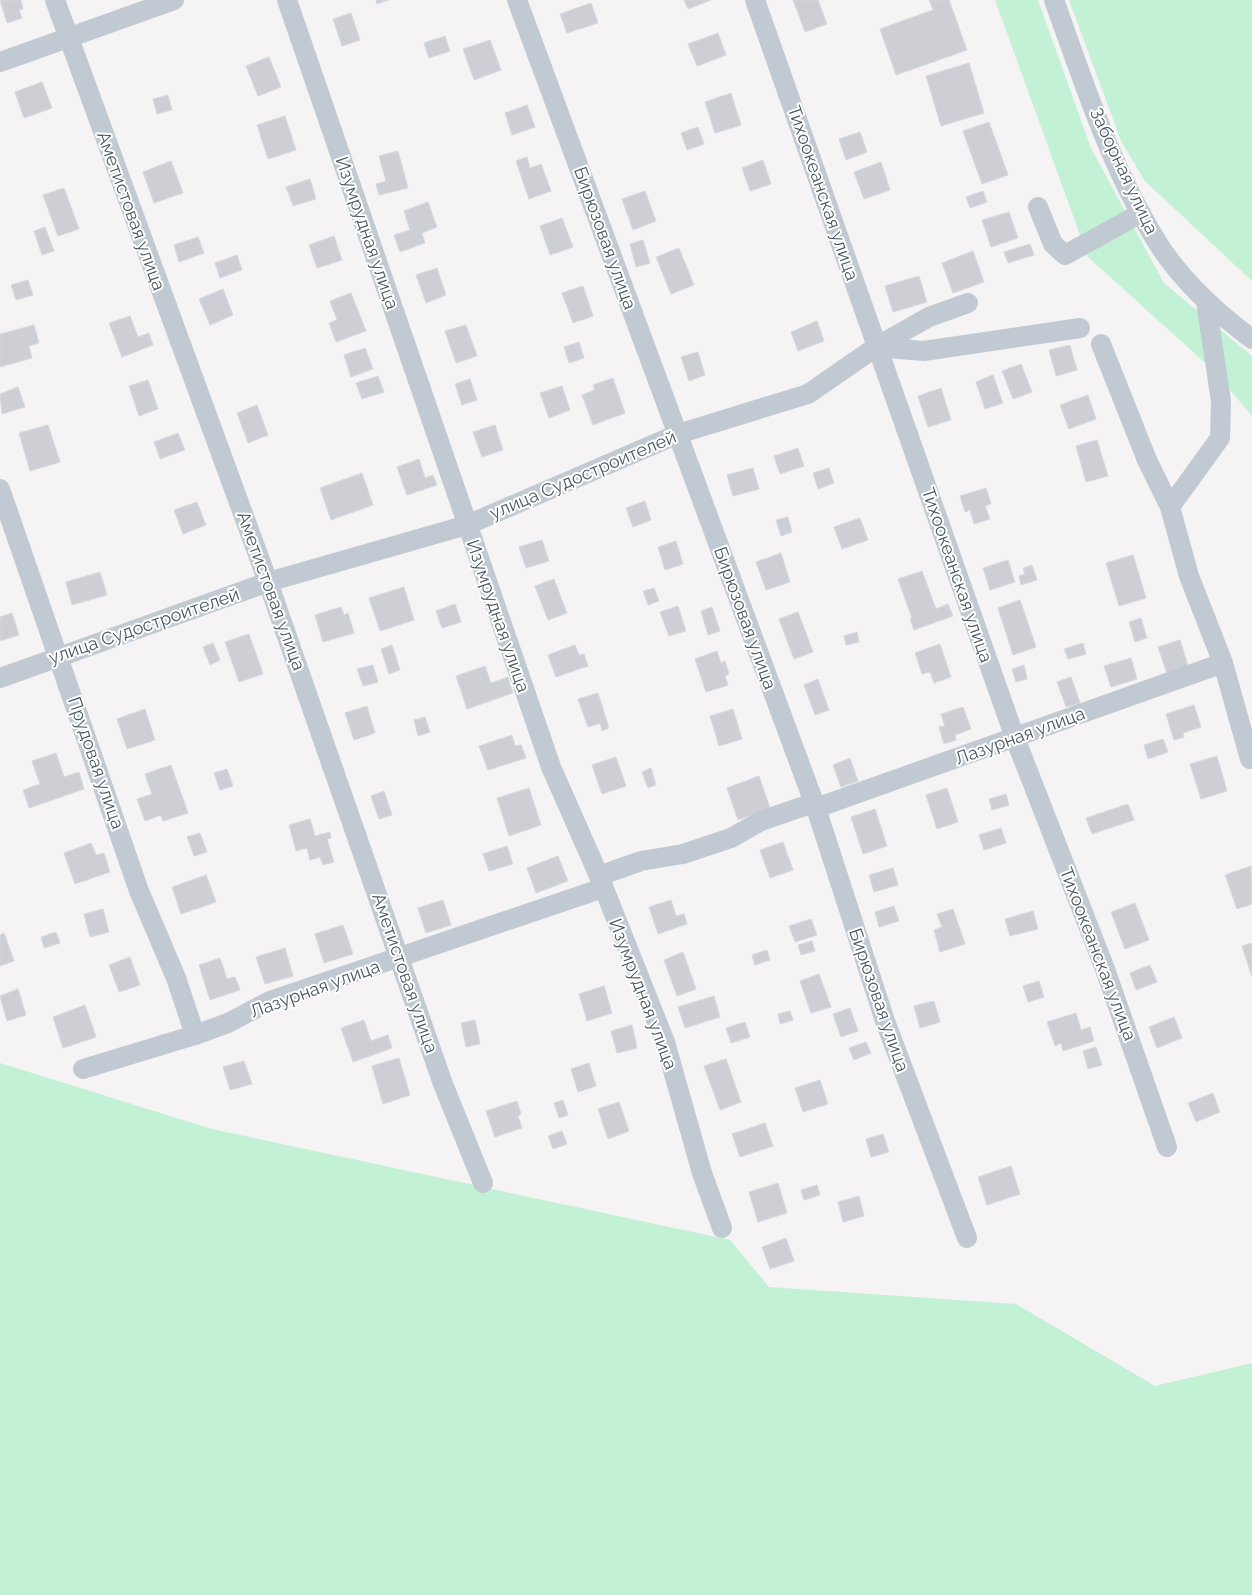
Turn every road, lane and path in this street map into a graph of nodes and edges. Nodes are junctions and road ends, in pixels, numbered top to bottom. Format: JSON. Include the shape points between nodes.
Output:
{"nodes":[{"id":1,"x":55,"y":0,"type":"edge"},
{"id":2,"x":174,"y":0,"type":"edge"},
{"id":3,"x":287,"y":0,"type":"edge"},
{"id":4,"x":517,"y":0,"type":"edge"},
{"id":5,"x":755,"y":0,"type":"edge"},
{"id":6,"x":1054,"y":0,"type":"edge"},
{"id":7,"x":68,"y":39,"type":"junction"},
{"id":8,"x":0,"y":62,"type":"edge"},
{"id":9,"x":1038,"y":207,"type":"dead end"},
{"id":10,"x":1141,"y":213,"type":"junction"},
{"id":11,"x":1206,"y":302,"type":"junction"},
{"id":12,"x":968,"y":303,"type":"dead end"},
{"id":13,"x":1080,"y":328,"type":"dead end"},
{"id":14,"x":1252,"y":339,"type":"edge"},
{"id":15,"x":1102,"y":344,"type":"dead end"},
{"id":16,"x":876,"y":347,"type":"junction"},
{"id":17,"x":678,"y":434,"type":"junction"},
{"id":18,"x":0,"y":488,"type":"edge"},
{"id":19,"x":1170,"y":508,"type":"junction"},
{"id":20,"x":467,"y":525,"type":"junction"},
{"id":21,"x":268,"y":582,"type":"junction"},
{"id":22,"x":59,"y":656,"type":"junction"},
{"id":23,"x":1223,"y":663,"type":"junction"},
{"id":24,"x":0,"y":678,"type":"edge"},
{"id":25,"x":1014,"y":738,"type":"junction"},
{"id":26,"x":1250,"y":759,"type":"dead end"},
{"id":27,"x":814,"y":806,"type":"junction"},
{"id":28,"x":601,"y":882,"type":"junction"},
{"id":29,"x":400,"y":958,"type":"junction"},
{"id":30,"x":195,"y":1035,"type":"junction"},
{"id":31,"x":82,"y":1069,"type":"dead end"},
{"id":32,"x":1167,"y":1147,"type":"dead end"},
{"id":33,"x":483,"y":1183,"type":"dead end"},
{"id":34,"x":722,"y":1228,"type":"dead end"},
{"id":35,"x":966,"y":1238,"type":"dead end"}],
"edges":[{"from":1,"to":7,"type":"street","name":"Аметистовая улица"},
{"from":2,"to":7,"type":"street"},
{"from":3,"to":20,"type":"street","name":"Изумрудная улица"},
{"from":4,"to":17,"type":"street","name":"Бирюзовая улица"},
{"from":5,"to":16,"type":"street","name":"Тихоокеанская улица"},
{"from":6,"to":10,"type":"street","name":"Заборная улица","via":[[1104,137]]},
{"from":7,"to":8,"type":"street"},
{"from":7,"to":21,"type":"street","name":"Аметистовая улица"},
{"from":9,"to":10,"type":"street","via":[[1054,244],[1065,255]]},
{"from":10,"to":11,"type":"street","name":"Заборная улица","via":[[1160,246]]},
{"from":11,"to":14,"type":"street","name":"Заборная улица"},
{"from":11,"to":19,"type":"street","via":[[1221,401],[1220,438]]},
{"from":12,"to":16,"type":"street","name":"улица Судостроителей","via":[[929,317]]},
{"from":13,"to":16,"type":"street","via":[[924,351]]},
{"from":15,"to":19,"type":"street","via":[[1147,460]]},
{"from":16,"to":17,"type":"street","name":"улица Судостроителей","via":[[808,394]]},
{"from":16,"to":25,"type":"street","name":"Тихоокеанская улица"},
{"from":17,"to":20,"type":"street","name":"улица Судостроителей"},
{"from":17,"to":27,"type":"street","name":"Бирюзовая улица"},
{"from":18,"to":22,"type":"street","name":"Прудовая улица"},
{"from":19,"to":23,"type":"street","via":[[1189,576]]},
{"from":20,"to":21,"type":"street","name":"улица Судостроителей"},
{"from":20,"to":28,"type":"street","name":"Изумрудная улица","via":[[551,767]]},
{"from":21,"to":22,"type":"street","name":"улица Судостроителей"},
{"from":21,"to":29,"type":"street","name":"Аметистовая улица"},
{"from":22,"to":24,"type":"street","name":"улица Судостроителей"},
{"from":22,"to":30,"type":"street","name":"Прудовая улица","via":[[139,890],[176,978]]},
{"from":23,"to":25,"type":"street","name":"Лазурная улица"},
{"from":23,"to":26,"type":"street"},
{"from":25,"to":27,"type":"street","name":"Лазурная улица"},
{"from":25,"to":32,"type":"street","name":"Тихоокеанская улица","via":[[1106,969]]},
{"from":27,"to":28,"type":"street","name":"Лазурная улица","via":[[761,820],[731,838],[684,854],[641,861]]},
{"from":27,"to":35,"type":"street","name":"Бирюзовая улица","via":[[885,1021]]},
{"from":28,"to":29,"type":"street","name":"Лазурная улица"},
{"from":28,"to":34,"type":"street","name":"Изумрудная улица","via":[[665,1042],[702,1173]]},
{"from":29,"to":30,"type":"street","name":"Лазурная улица","via":[[270,1002]]},
{"from":29,"to":33,"type":"street","name":"Аметистовая улица","via":[[443,1084]]},
{"from":30,"to":31,"type":"street","name":"Лазурная улица"}]}
